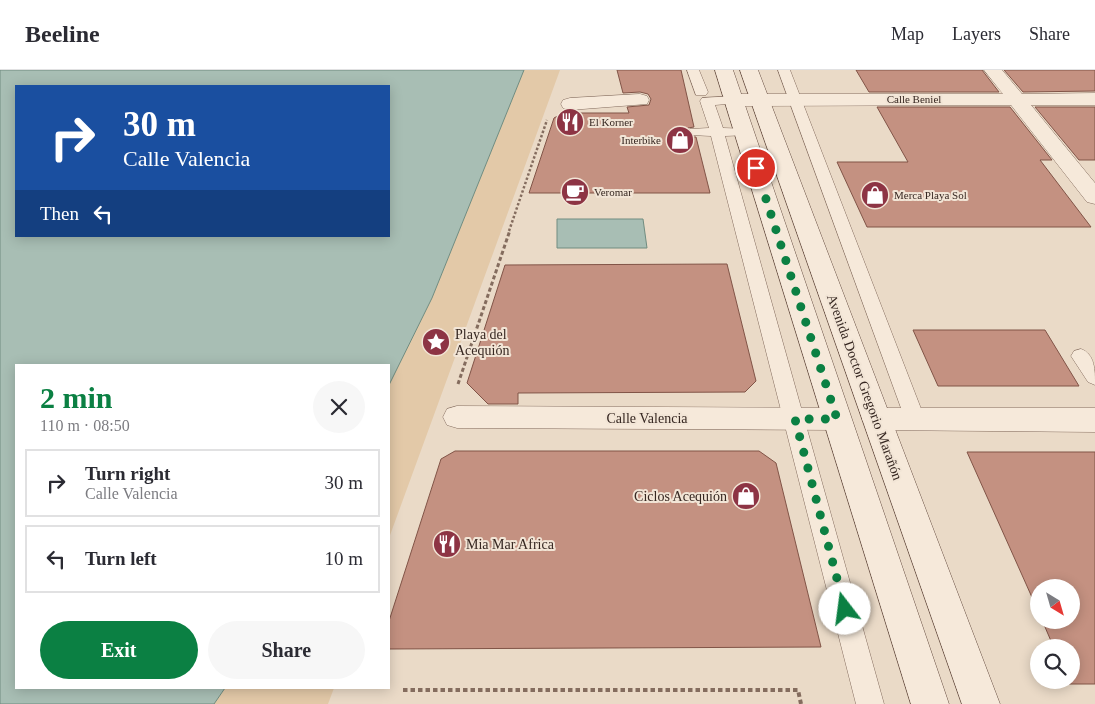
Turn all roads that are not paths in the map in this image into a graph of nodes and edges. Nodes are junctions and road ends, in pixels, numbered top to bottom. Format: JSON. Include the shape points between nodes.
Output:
{"nodes":[{"id":1,"x":693,"y":70,"type":"edge"},
{"id":2,"x":724,"y":70,"type":"edge"},
{"id":3,"x":749,"y":70,"type":"edge"},
{"id":4,"x":784,"y":70,"type":"edge"},
{"id":5,"x":992,"y":70,"type":"edge"},
{"id":6,"x":704,"y":96,"type":"junction"},
{"id":7,"x":1016,"y":98,"type":"junction"},
{"id":8,"x":1095,"y":98,"type":"edge"},
{"id":9,"x":640,"y":100,"type":"dead end"},
{"id":10,"x":747,"y":100,"type":"junction"},
{"id":11,"x":796,"y":100,"type":"junction"},
{"id":12,"x":570,"y":104,"type":"dead end"},
{"id":13,"x":695,"y":132,"type":"dead end"},
{"id":14,"x":717,"y":132,"type":"junction"},
{"id":15,"x":744,"y":132,"type":"junction"},
{"id":16,"x":1095,"y":197,"type":"edge"},
{"id":17,"x":1081,"y":356,"type":"dead end"},
{"id":18,"x":1095,"y":377,"type":"edge"},
{"id":19,"x":461,"y":404,"type":"road end"},
{"id":20,"x":795,"y":419,"type":"junction"},
{"id":21,"x":837,"y":419,"type":"junction"},
{"id":22,"x":876,"y":419,"type":"junction"},
{"id":23,"x":915,"y":419,"type":"junction"},
{"id":24,"x":1095,"y":420,"type":"edge"},
{"id":25,"x":870,"y":704,"type":"edge"},
{"id":26,"x":930,"y":704,"type":"edge"},
{"id":27,"x":981,"y":704,"type":"edge"}],
"edges":[{"from":1,"to":6,"type":"lane"},
{"from":2,"to":10,"type":"street","name":"Avenida Doctor Gregorio Marañón"},
{"from":3,"to":10,"type":"street","name":"Avenida Doctor Gregorio Marañón"},
{"from":4,"to":11,"type":"lane"},
{"from":5,"to":7,"type":"street"},
{"from":6,"to":10,"type":"lane"},
{"from":6,"to":14,"type":"lane"},
{"from":7,"to":8,"type":"street","name":"Calle Beniel"},
{"from":7,"to":11,"type":"street","name":"Calle Beniel"},
{"from":7,"to":16,"type":"street"},
{"from":9,"to":12,"type":"street"},
{"from":10,"to":11,"type":"street","name":"Calle Beniel"},
{"from":10,"to":15,"type":"street","name":"Avenida Doctor Gregorio Marañón"},
{"from":10,"to":22,"type":"street","name":"Avenida Doctor Gregorio Marañón"},
{"from":11,"to":23,"type":"lane"},
{"from":13,"to":14,"type":"lane"},
{"from":14,"to":15,"type":"lane"},
{"from":14,"to":20,"type":"lane"},
{"from":15,"to":21,"type":"street","name":"Avenida Doctor Gregorio Marañón"},
{"from":17,"to":18,"type":"lane"},
{"from":19,"to":20,"type":"street","name":"Calle Valencia"},
{"from":20,"to":21,"type":"street","name":"Calle Valencia"},
{"from":20,"to":25,"type":"lane"},
{"from":21,"to":26,"type":"street","name":"Avenida Doctor Gregorio Marañón"},
{"from":22,"to":23,"type":"street"},
{"from":22,"to":27,"type":"street","name":"Avenida Doctor Gregorio Marañón"},
{"from":23,"to":24,"type":"street"}]}
